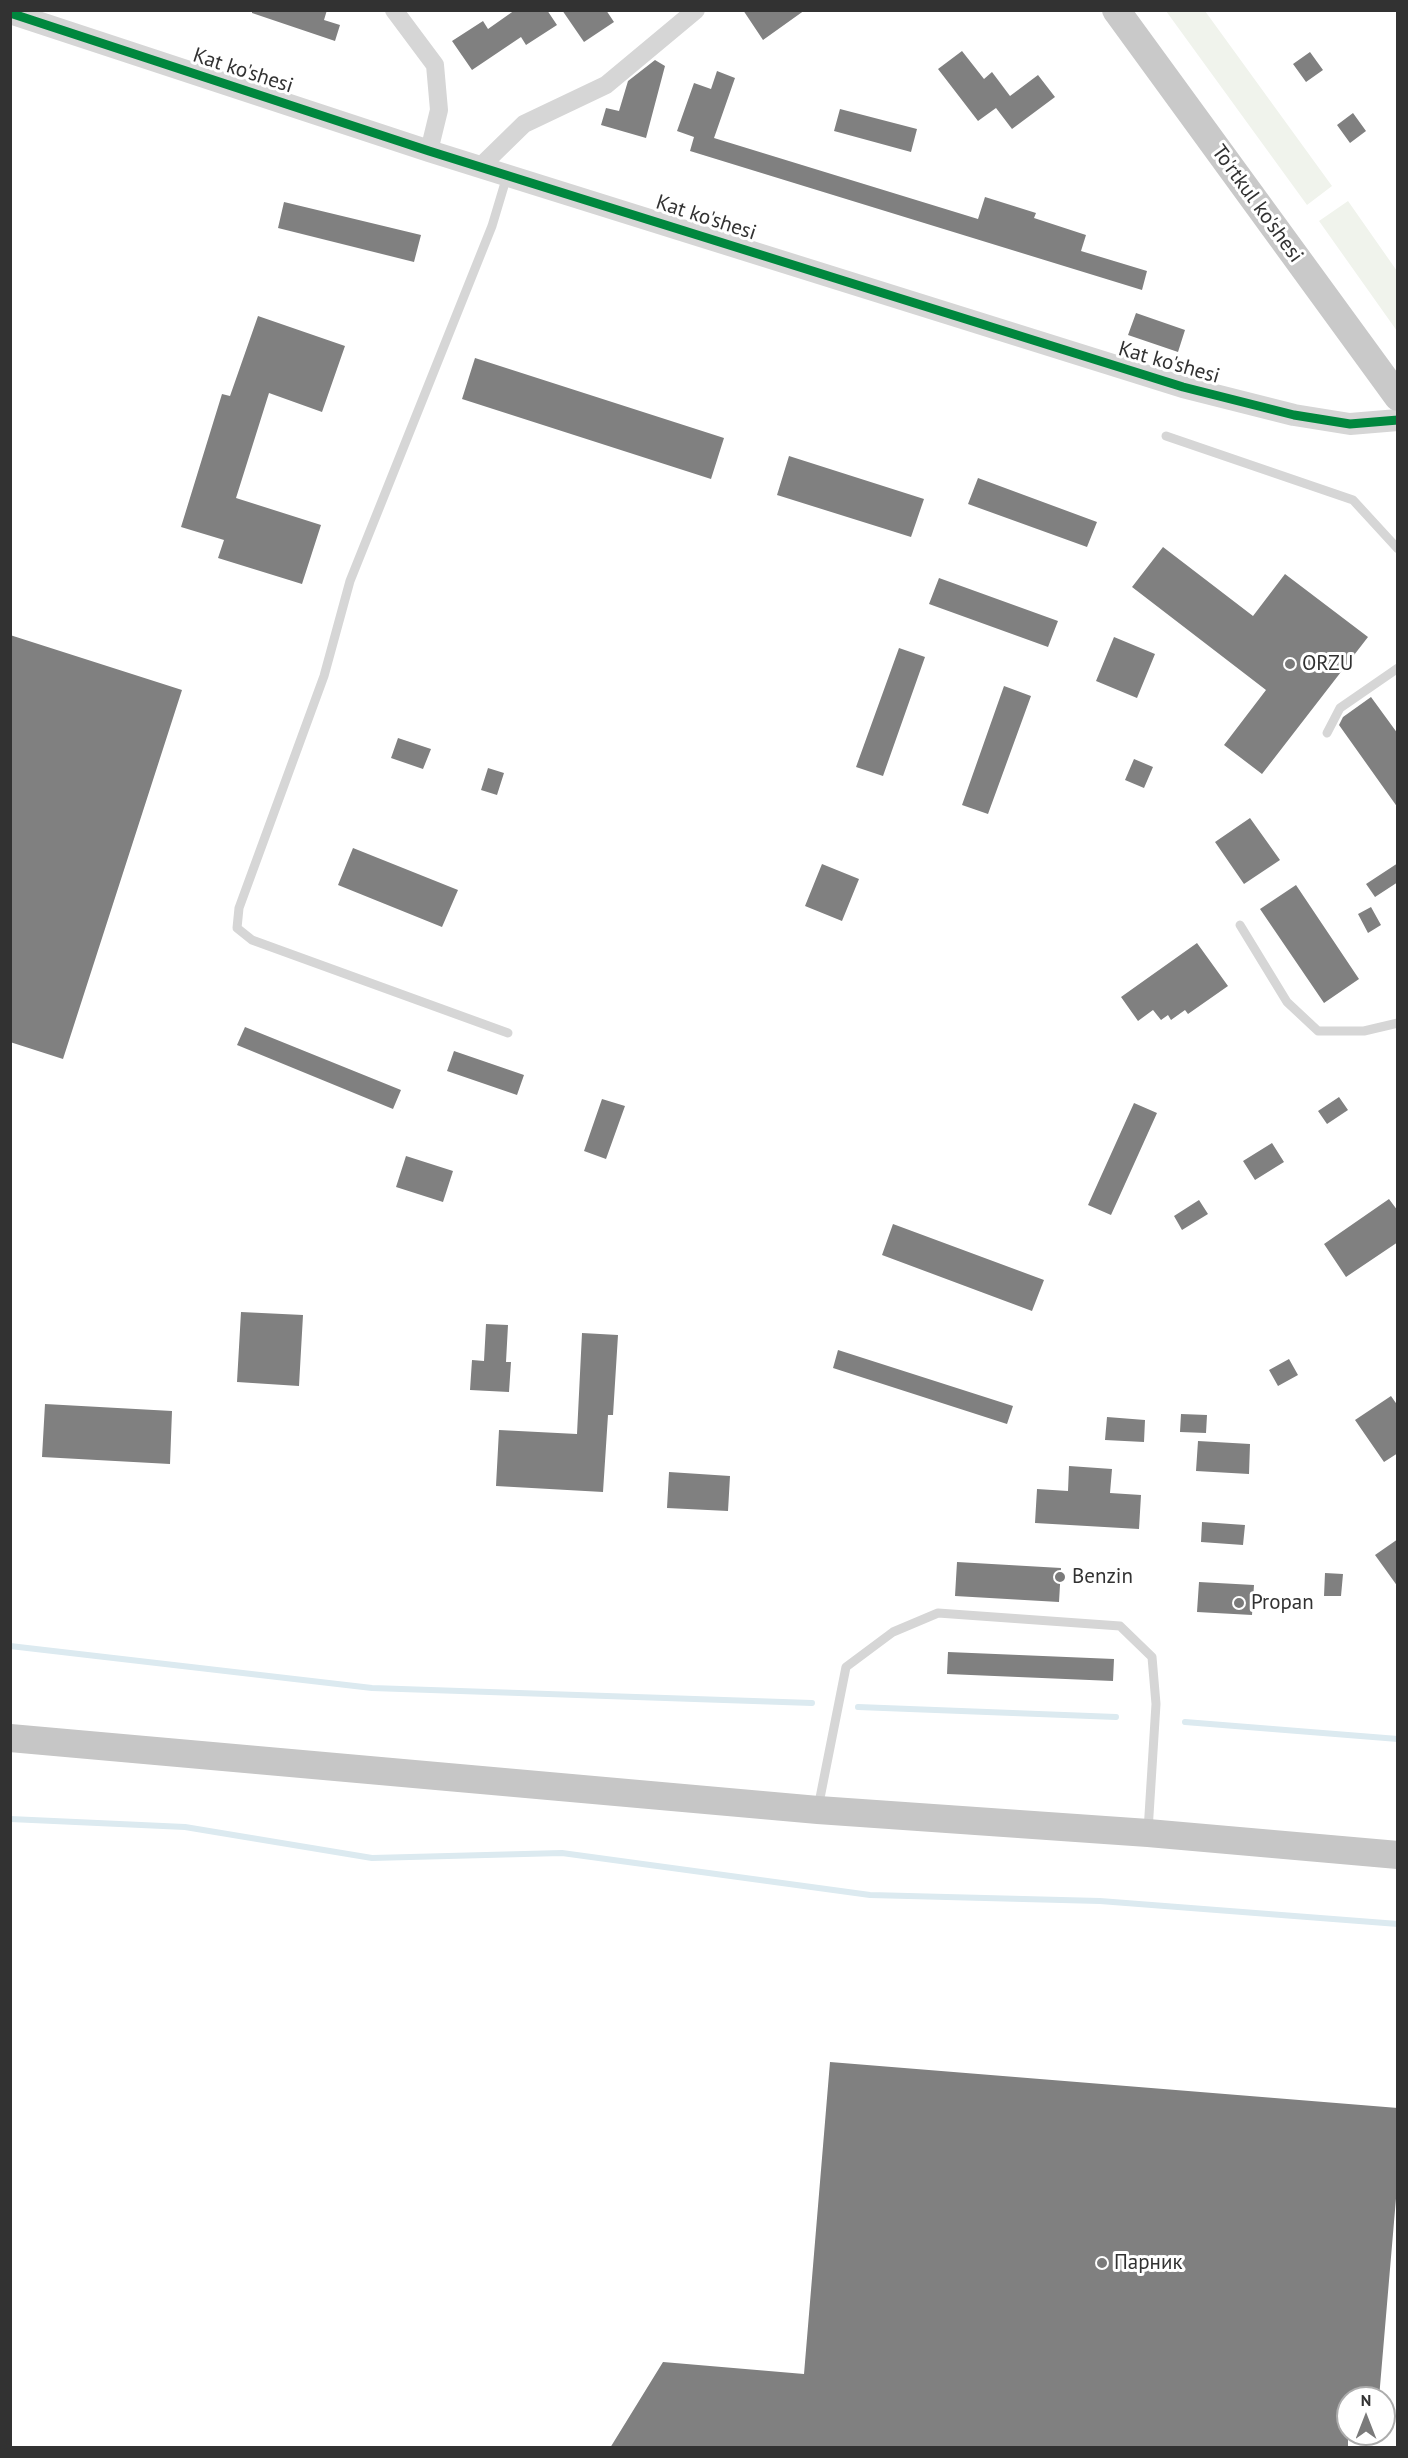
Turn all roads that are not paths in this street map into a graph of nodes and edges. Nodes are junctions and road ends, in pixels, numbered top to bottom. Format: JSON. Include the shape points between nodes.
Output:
{"nodes":[{"id":1,"x":394,"y":10,"type":"edge"},
{"id":2,"x":1116,"y":10,"type":"edge"},
{"id":3,"x":10,"y":13,"type":"edge"},
{"id":4,"x":684,"y":14,"type":"edge"},
{"id":5,"x":429,"y":151,"type":"junction"},
{"id":6,"x":481,"y":166,"type":"junction"},
{"id":7,"x":508,"y":174,"type":"junction"},
{"id":8,"x":1398,"y":397,"type":"edge"},
{"id":9,"x":1398,"y":420,"type":"edge"},
{"id":10,"x":1166,"y":436,"type":"dead end"},
{"id":11,"x":1398,"y":549,"type":"edge"},
{"id":12,"x":1398,"y":668,"type":"edge"},
{"id":13,"x":1327,"y":733,"type":"dead end"},
{"id":14,"x":1240,"y":925,"type":"dead end"},
{"id":15,"x":1398,"y":1023,"type":"edge"},
{"id":16,"x":508,"y":1033,"type":"dead end"},
{"id":17,"x":10,"y":1738,"type":"edge"},
{"id":18,"x":818,"y":1810,"type":"junction"},
{"id":19,"x":1148,"y":1833,"type":"junction"},
{"id":20,"x":1398,"y":1855,"type":"edge"}],
"edges":[{"from":1,"to":5,"type":"street","via":[[435,65],[439,110]]},
{"from":2,"to":8,"type":"main road","name":"To'rtkul ko'shesi"},
{"from":3,"to":5,"type":"street","name":"Kat ko'shesi"},
{"from":4,"to":6,"type":"street","via":[[606,85],[524,124]]},
{"from":5,"to":6,"type":"street","name":"Kat ko'shesi"},
{"from":6,"to":7,"type":"street","name":"Kat ko'shesi"},
{"from":7,"to":9,"type":"street","name":"Kat ko'shesi","via":[[1183,387],[1294,415],[1350,424]]},
{"from":7,"to":16,"type":"lane","via":[[492,226],[350,581],[324,676],[238,908],[237,928],[252,940]]},
{"from":10,"to":11,"type":"lane","via":[[1353,500]]},
{"from":12,"to":13,"type":"lane","via":[[1340,708]]},
{"from":14,"to":15,"type":"lane","via":[[1287,1002],[1318,1031],[1364,1031]]},
{"from":17,"to":18,"type":"highway"},
{"from":18,"to":19,"type":"highway"},
{"from":18,"to":19,"type":"lane","via":[[846,1667],[893,1632],[938,1613],[1120,1626],[1152,1657],[1156,1704]]},
{"from":19,"to":20,"type":"highway"}]}
